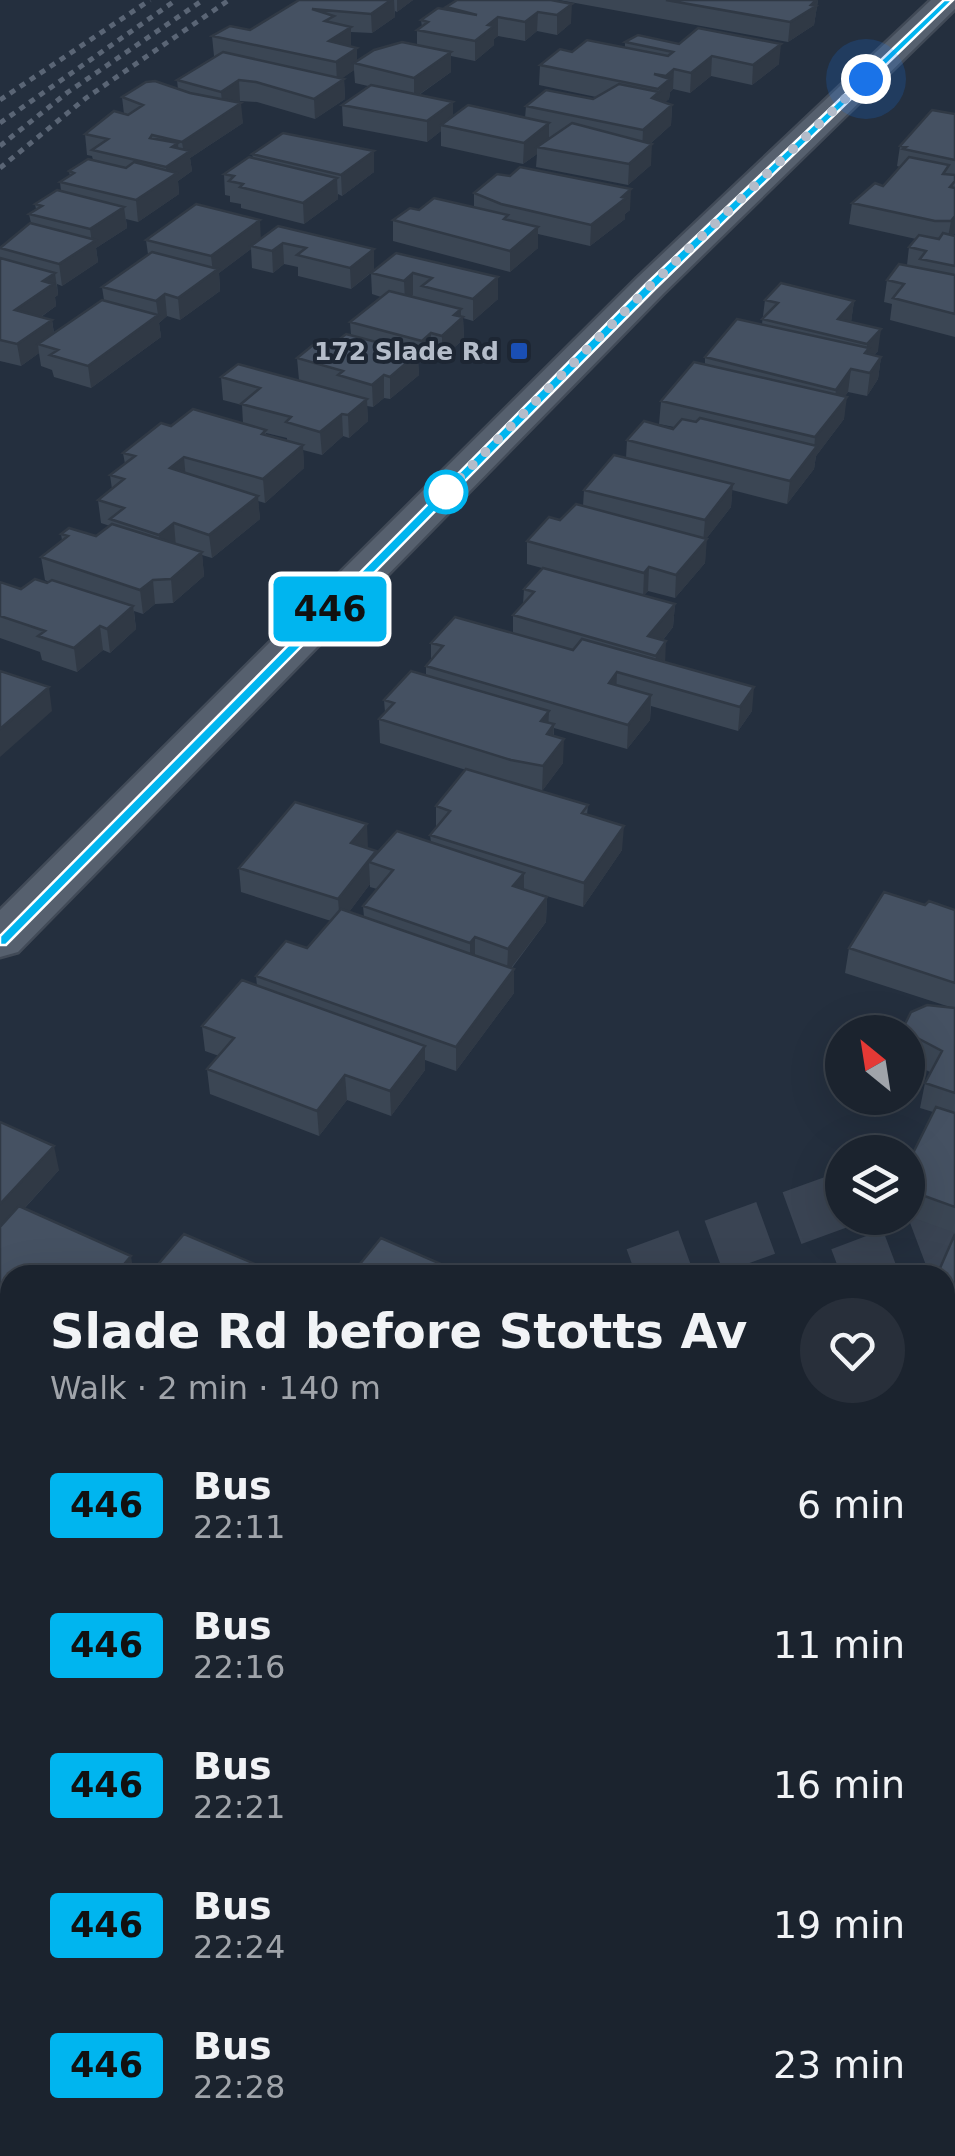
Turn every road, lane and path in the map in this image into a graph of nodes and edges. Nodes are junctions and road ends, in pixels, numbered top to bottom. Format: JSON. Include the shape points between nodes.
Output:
{"nodes":[{"id":1,"x":948,"y":0,"type":"edge"},
{"id":2,"x":0,"y":940,"type":"edge"}],
"edges":[{"from":1,"to":2,"type":"main road","via":[[650,286]]}]}
